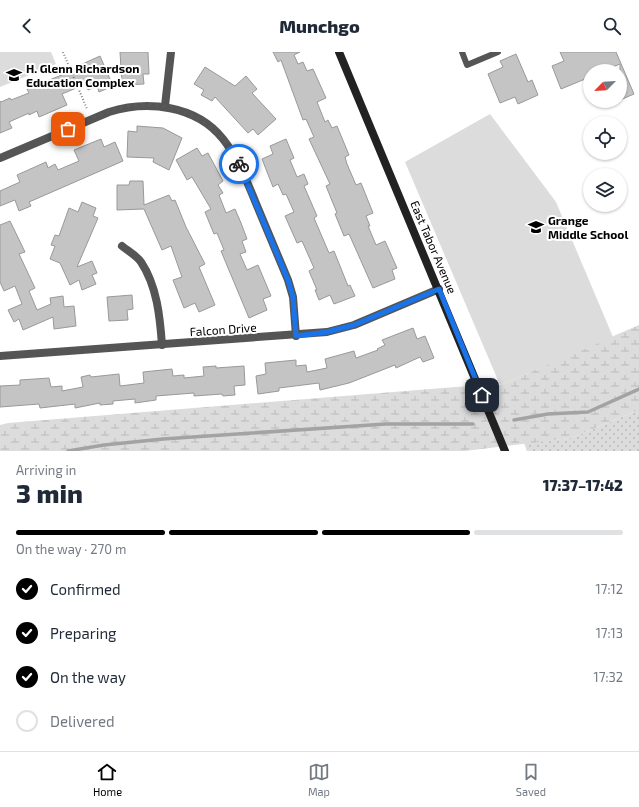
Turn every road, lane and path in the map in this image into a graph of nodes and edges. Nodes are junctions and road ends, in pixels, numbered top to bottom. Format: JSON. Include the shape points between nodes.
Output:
{"nodes":[{"id":1,"x":63,"y":52,"type":"edge"},
{"id":2,"x":171,"y":52,"type":"edge"},
{"id":3,"x":339,"y":52,"type":"edge"},
{"id":4,"x":462,"y":52,"type":"edge"},
{"id":5,"x":498,"y":52,"type":"edge"},
{"id":6,"x":165,"y":106,"type":"junction"},
{"id":7,"x":87,"y":109,"type":"dead end"},
{"id":8,"x":0,"y":158,"type":"edge"},
{"id":9,"x":122,"y":246,"type":"dead end"},
{"id":10,"x":439,"y":289,"type":"junction"},
{"id":11,"x":296,"y":336,"type":"junction"},
{"id":12,"x":162,"y":345,"type":"junction"},
{"id":13,"x":0,"y":356,"type":"edge"},
{"id":14,"x":505,"y":451,"type":"edge"}],
"edges":[{"from":1,"to":7,"type":"path"},
{"from":2,"to":6,"type":"street"},
{"from":3,"to":10,"type":"main road","name":"East Tabor Avenue"},
{"from":4,"to":5,"type":"lane","via":[[468,65]]},
{"from":6,"to":8,"type":"street","via":[[125,106]]},
{"from":6,"to":11,"type":"street","via":[[204,122],[222,137],[237,158],[288,280],[293,297]]},
{"from":9,"to":12,"type":"street","via":[[141,262],[154,292],[160,313]]},
{"from":10,"to":11,"type":"street","name":"Falcon Drive","via":[[354,325]]},
{"from":10,"to":14,"type":"main road","name":"East Tabor Avenue"},
{"from":11,"to":12,"type":"street","name":"Falcon Drive"},
{"from":12,"to":13,"type":"street","name":"Falcon Drive"}]}
